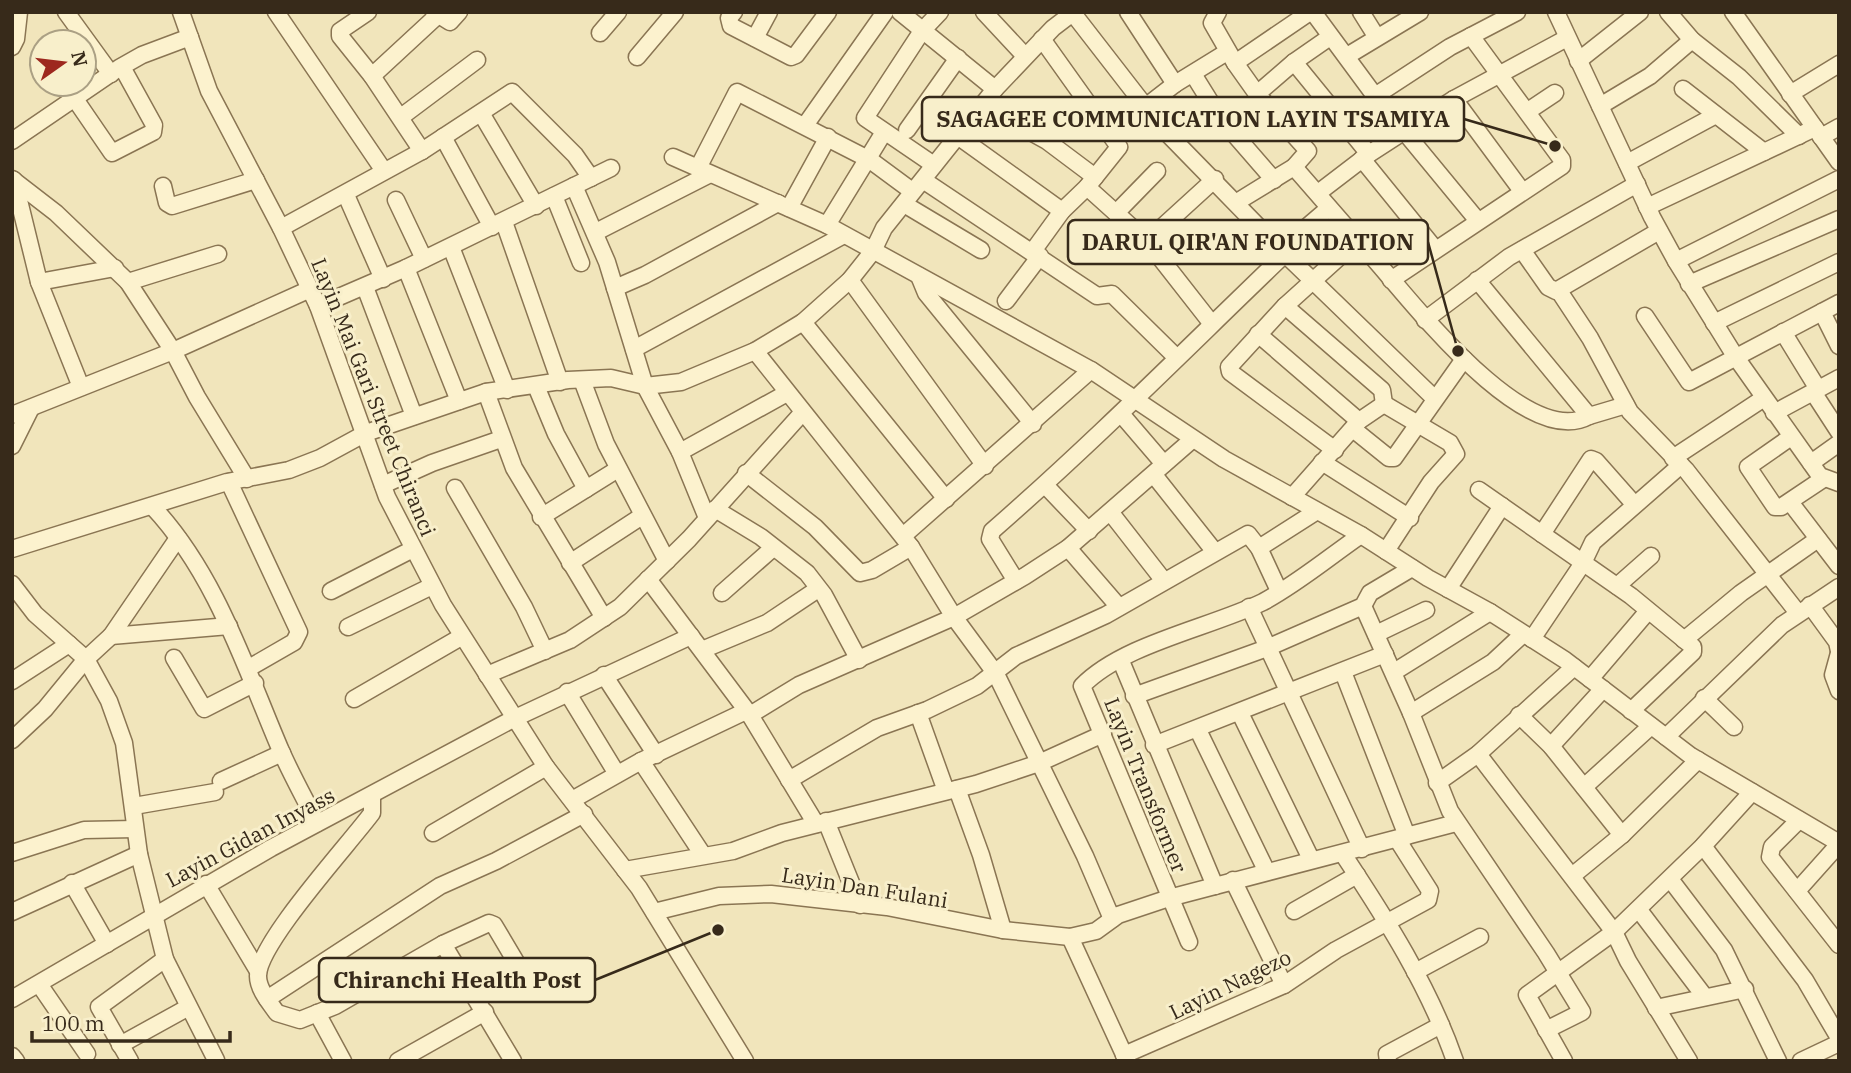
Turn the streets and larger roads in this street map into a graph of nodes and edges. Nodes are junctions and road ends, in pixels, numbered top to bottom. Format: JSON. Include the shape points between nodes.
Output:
{"nodes":[{"id":1,"x":19,"y":12,"type":"edge"},
{"id":2,"x":66,"y":12,"type":"edge"},
{"id":3,"x":181,"y":12,"type":"edge"},
{"id":4,"x":276,"y":12,"type":"edge"},
{"id":5,"x":368,"y":12,"type":"edge"},
{"id":6,"x":459,"y":12,"type":"edge"},
{"id":7,"x":618,"y":12,"type":"edge"},
{"id":8,"x":675,"y":12,"type":"edge"},
{"id":9,"x":734,"y":12,"type":"edge"},
{"id":10,"x":769,"y":12,"type":"edge"},
{"id":11,"x":828,"y":12,"type":"edge"},
{"id":12,"x":886,"y":12,"type":"edge"},
{"id":13,"x":900,"y":12,"type":"edge"},
{"id":14,"x":940,"y":12,"type":"edge"},
{"id":15,"x":984,"y":12,"type":"edge"},
{"id":16,"x":1128,"y":12,"type":"edge"},
{"id":17,"x":1219,"y":12,"type":"edge"},
{"id":18,"x":1311,"y":12,"type":"edge"},
{"id":19,"x":1361,"y":12,"type":"edge"},
{"id":20,"x":1517,"y":12,"type":"edge"},
{"id":21,"x":1556,"y":12,"type":"edge"},
{"id":22,"x":1640,"y":12,"type":"edge"},
{"id":23,"x":1668,"y":12,"type":"edge"},
{"id":24,"x":1733,"y":12,"type":"edge"},
{"id":25,"x":1073,"y":13,"type":"edge"},
{"id":26,"x":436,"y":14,"type":"edge"},
{"id":27,"x":1413,"y":14,"type":"edge"},
{"id":28,"x":922,"y":31,"type":"junction"},
{"id":29,"x":600,"y":33,"type":"dead end"},
{"id":30,"x":1377,"y":36,"type":"junction"},
{"id":31,"x":1471,"y":36,"type":"junction"},
{"id":32,"x":190,"y":37,"type":"junction"},
{"id":33,"x":1330,"y":37,"type":"junction"},
{"id":34,"x":755,"y":38,"type":"junction"},
{"id":35,"x":1567,"y":38,"type":"junction"},
{"id":36,"x":1042,"y":39,"type":"junction"},
{"id":37,"x":1692,"y":40,"type":"junction"},
{"id":38,"x":12,"y":47,"type":"edge"},
{"id":39,"x":1025,"y":56,"type":"junction"},
{"id":40,"x":1347,"y":56,"type":"junction"},
{"id":41,"x":637,"y":57,"type":"dead end"},
{"id":42,"x":958,"y":58,"type":"junction"},
{"id":43,"x":1231,"y":58,"type":"junction"},
{"id":44,"x":477,"y":60,"type":"dead end"},
{"id":45,"x":1578,"y":61,"type":"junction"},
{"id":46,"x":1294,"y":62,"type":"junction"},
{"id":47,"x":1839,"y":64,"type":"edge"},
{"id":48,"x":117,"y":70,"type":"junction"},
{"id":49,"x":1501,"y":73,"type":"junction"},
{"id":50,"x":1193,"y":74,"type":"junction"},
{"id":51,"x":372,"y":76,"type":"junction"},
{"id":52,"x":1175,"y":84,"type":"junction"},
{"id":53,"x":995,"y":89,"type":"junction"},
{"id":54,"x":1683,"y":89,"type":"dead end"},
{"id":55,"x":1555,"y":93,"type":"dead end"},
{"id":56,"x":1257,"y":94,"type":"junction"},
{"id":57,"x":1790,"y":94,"type":"junction"},
{"id":58,"x":1375,"y":96,"type":"junction"},
{"id":59,"x":75,"y":99,"type":"junction"},
{"id":60,"x":1454,"y":99,"type":"junction"},
{"id":61,"x":982,"y":105,"type":"junction"},
{"id":62,"x":1600,"y":106,"type":"junction"},
{"id":63,"x":1144,"y":108,"type":"junction"},
{"id":64,"x":1528,"y":111,"type":"junction"},
{"id":65,"x":481,"y":113,"type":"junction"},
{"id":66,"x":1716,"y":115,"type":"junction"},
{"id":67,"x":401,"y":117,"type":"junction"},
{"id":68,"x":806,"y":124,"type":"junction"},
{"id":69,"x":1839,"y":127,"type":"edge"},
{"id":70,"x":907,"y":130,"type":"dead end"},
{"id":71,"x":1405,"y":130,"type":"junction"},
{"id":72,"x":884,"y":132,"type":"junction"},
{"id":73,"x":1818,"y":133,"type":"junction"},
{"id":74,"x":959,"y":136,"type":"junction"},
{"id":75,"x":1799,"y":136,"type":"junction"},
{"id":76,"x":443,"y":137,"type":"junction"},
{"id":77,"x":828,"y":137,"type":"junction"},
{"id":78,"x":12,"y":141,"type":"edge"},
{"id":79,"x":422,"y":151,"type":"junction"},
{"id":80,"x":1764,"y":152,"type":"junction"},
{"id":81,"x":1366,"y":156,"type":"junction"},
{"id":82,"x":673,"y":157,"type":"dead end"},
{"id":83,"x":870,"y":160,"type":"junction"},
{"id":84,"x":1839,"y":162,"type":"edge"},
{"id":85,"x":1627,"y":163,"type":"junction"},
{"id":86,"x":934,"y":165,"type":"junction"},
{"id":87,"x":1294,"y":167,"type":"junction"},
{"id":88,"x":611,"y":168,"type":"dead end"},
{"id":89,"x":384,"y":171,"type":"junction"},
{"id":90,"x":704,"y":171,"type":"junction"},
{"id":91,"x":1157,"y":171,"type":"dead end"},
{"id":92,"x":591,"y":178,"type":"junction"},
{"id":93,"x":13,"y":179,"type":"edge"},
{"id":94,"x":1215,"y":179,"type":"junction"},
{"id":95,"x":1839,"y":179,"type":"edge"},
{"id":96,"x":256,"y":180,"type":"junction"},
{"id":97,"x":1274,"y":180,"type":"junction"},
{"id":98,"x":1091,"y":182,"type":"junction"},
{"id":99,"x":1637,"y":184,"type":"junction"},
{"id":100,"x":163,"y":186,"type":"dead end"},
{"id":101,"x":575,"y":186,"type":"junction"},
{"id":102,"x":1522,"y":191,"type":"junction"},
{"id":103,"x":913,"y":192,"type":"junction"},
{"id":104,"x":1318,"y":193,"type":"junction"},
{"id":105,"x":346,"y":195,"type":"junction"},
{"id":106,"x":554,"y":197,"type":"junction"},
{"id":107,"x":396,"y":200,"type":"dead end"},
{"id":108,"x":1237,"y":202,"type":"junction"},
{"id":109,"x":783,"y":205,"type":"junction"},
{"id":110,"x":536,"y":206,"type":"junction"},
{"id":111,"x":1647,"y":207,"type":"junction"},
{"id":112,"x":1329,"y":208,"type":"junction"},
{"id":113,"x":1062,"y":211,"type":"junction"},
{"id":114,"x":1116,"y":213,"type":"junction"},
{"id":115,"x":1839,"y":219,"type":"edge"},
{"id":116,"x":1757,"y":220,"type":"junction"},
{"id":117,"x":1478,"y":221,"type":"junction"},
{"id":118,"x":498,"y":224,"type":"junction"},
{"id":119,"x":827,"y":225,"type":"junction"},
{"id":120,"x":281,"y":228,"type":"junction"},
{"id":121,"x":1660,"y":231,"type":"junction"},
{"id":122,"x":596,"y":232,"type":"junction"},
{"id":123,"x":845,"y":235,"type":"junction"},
{"id":124,"x":1147,"y":241,"type":"junction"},
{"id":125,"x":1357,"y":241,"type":"junction"},
{"id":126,"x":451,"y":247,"type":"junction"},
{"id":127,"x":1435,"y":249,"type":"junction"},
{"id":128,"x":1771,"y":249,"type":"junction"},
{"id":129,"x":981,"y":250,"type":"dead end"},
{"id":130,"x":1522,"y":250,"type":"junction"},
{"id":131,"x":873,"y":251,"type":"junction"},
{"id":132,"x":1283,"y":251,"type":"junction"},
{"id":133,"x":1037,"y":253,"type":"junction"},
{"id":134,"x":218,"y":254,"type":"dead end"},
{"id":135,"x":424,"y":259,"type":"junction"},
{"id":136,"x":1676,"y":261,"type":"junction"},
{"id":137,"x":1839,"y":262,"type":"edge"},
{"id":138,"x":581,"y":263,"type":"dead end"},
{"id":139,"x":114,"y":268,"type":"junction"},
{"id":140,"x":406,"y":268,"type":"junction"},
{"id":141,"x":919,"y":276,"type":"junction"},
{"id":142,"x":383,"y":279,"type":"junction"},
{"id":143,"x":850,"y":280,"type":"junction"},
{"id":144,"x":1391,"y":280,"type":"junction"},
{"id":145,"x":1478,"y":280,"type":"junction"},
{"id":146,"x":1314,"y":281,"type":"junction"},
{"id":147,"x":39,"y":282,"type":"junction"},
{"id":148,"x":128,"y":282,"type":"junction"},
{"id":149,"x":1689,"y":284,"type":"junction"},
{"id":150,"x":365,"y":287,"type":"junction"},
{"id":151,"x":615,"y":288,"type":"junction"},
{"id":152,"x":308,"y":290,"type":"junction"},
{"id":153,"x":1559,"y":291,"type":"junction"},
{"id":154,"x":1006,"y":301,"type":"dead end"},
{"id":155,"x":1839,"y":303,"type":"edge"},
{"id":156,"x":317,"y":306,"type":"junction"},
{"id":157,"x":1285,"y":306,"type":"junction"},
{"id":158,"x":1822,"y":312,"type":"junction"},
{"id":159,"x":1645,"y":316,"type":"dead end"},
{"id":160,"x":1425,"y":320,"type":"junction"},
{"id":161,"x":803,"y":322,"type":"junction"},
{"id":162,"x":1714,"y":323,"type":"junction"},
{"id":163,"x":1212,"y":324,"type":"junction"},
{"id":164,"x":1783,"y":332,"type":"junction"},
{"id":165,"x":1258,"y":334,"type":"junction"},
{"id":166,"x":1839,"y":346,"type":"edge"},
{"id":167,"x":634,"y":349,"type":"junction"},
{"id":168,"x":173,"y":351,"type":"junction"},
{"id":169,"x":755,"y":351,"type":"junction"},
{"id":170,"x":1735,"y":356,"type":"junction"},
{"id":171,"x":1176,"y":358,"type":"junction"},
{"id":172,"x":1464,"y":359,"type":"junction"},
{"id":173,"x":1091,"y":370,"type":"junction"},
{"id":174,"x":1839,"y":377,"type":"edge"},
{"id":175,"x":582,"y":380,"type":"junction"},
{"id":176,"x":561,"y":382,"type":"junction"},
{"id":177,"x":536,"y":386,"type":"junction"},
{"id":178,"x":645,"y":386,"type":"junction"},
{"id":179,"x":81,"y":387,"type":"junction"},
{"id":180,"x":507,"y":390,"type":"junction"},
{"id":181,"x":1815,"y":391,"type":"junction"},
{"id":182,"x":486,"y":392,"type":"junction"},
{"id":183,"x":787,"y":393,"type":"junction"},
{"id":184,"x":1434,"y":397,"type":"junction"},
{"id":185,"x":1764,"y":398,"type":"junction"},
{"id":186,"x":1135,"y":399,"type":"junction"},
{"id":187,"x":459,"y":401,"type":"junction"},
{"id":188,"x":1384,"y":404,"type":"junction"},
{"id":189,"x":1626,"y":405,"type":"junction"},
{"id":190,"x":31,"y":408,"type":"junction"},
{"id":191,"x":803,"y":412,"type":"junction"},
{"id":192,"x":1774,"y":413,"type":"junction"},
{"id":193,"x":12,"y":415,"type":"edge"},
{"id":194,"x":1122,"y":415,"type":"junction"},
{"id":195,"x":414,"y":416,"type":"junction"},
{"id":196,"x":1589,"y":416,"type":"junction"},
{"id":197,"x":1418,"y":423,"type":"junction"},
{"id":198,"x":1033,"y":424,"type":"junction"},
{"id":199,"x":1356,"y":425,"type":"junction"},
{"id":200,"x":1839,"y":432,"type":"edge"},
{"id":201,"x":366,"y":433,"type":"junction"},
{"id":202,"x":1791,"y":437,"type":"junction"},
{"id":203,"x":501,"y":439,"type":"junction"},
{"id":204,"x":1193,"y":439,"type":"junction"},
{"id":205,"x":1839,"y":443,"type":"edge"},
{"id":206,"x":12,"y":446,"type":"edge"},
{"id":207,"x":1335,"y":450,"type":"junction"},
{"id":208,"x":680,"y":452,"type":"junction"},
{"id":209,"x":1677,"y":461,"type":"junction"},
{"id":210,"x":1322,"y":462,"type":"junction"},
{"id":211,"x":1811,"y":463,"type":"junction"},
{"id":212,"x":985,"y":466,"type":"junction"},
{"id":213,"x":618,"y":469,"type":"junction"},
{"id":214,"x":1159,"y":469,"type":"junction"},
{"id":215,"x":746,"y":473,"type":"junction"},
{"id":216,"x":247,"y":479,"type":"junction"},
{"id":217,"x":1831,"y":481,"type":"edge"},
{"id":218,"x":229,"y":482,"type":"junction"},
{"id":219,"x":383,"y":485,"type":"junction"},
{"id":220,"x":1045,"y":485,"type":"junction"},
{"id":221,"x":455,"y":488,"type":"dead end"},
{"id":222,"x":586,"y":489,"type":"junction"},
{"id":223,"x":1479,"y":490,"type":"dead end"},
{"id":224,"x":1292,"y":497,"type":"junction"},
{"id":225,"x":946,"y":499,"type":"junction"},
{"id":226,"x":1790,"y":502,"type":"junction"},
{"id":227,"x":1634,"y":504,"type":"junction"},
{"id":228,"x":152,"y":506,"type":"junction"},
{"id":229,"x":1502,"y":506,"type":"junction"},
{"id":230,"x":1317,"y":510,"type":"junction"},
{"id":231,"x":711,"y":513,"type":"junction"},
{"id":232,"x":1111,"y":513,"type":"junction"},
{"id":233,"x":642,"y":516,"type":"junction"},
{"id":234,"x":541,"y":517,"type":"junction"},
{"id":235,"x":1410,"y":517,"type":"junction"},
{"id":236,"x":1089,"y":531,"type":"junction"},
{"id":237,"x":1542,"y":534,"type":"junction"},
{"id":238,"x":1361,"y":535,"type":"junction"},
{"id":239,"x":178,"y":538,"type":"junction"},
{"id":240,"x":1818,"y":539,"type":"junction"},
{"id":241,"x":907,"y":542,"type":"junction"},
{"id":242,"x":773,"y":548,"type":"junction"},
{"id":243,"x":1068,"y":548,"type":"junction"},
{"id":244,"x":1259,"y":548,"type":"junction"},
{"id":245,"x":12,"y":549,"type":"edge"},
{"id":246,"x":413,"y":549,"type":"junction"},
{"id":247,"x":1386,"y":551,"type":"junction"},
{"id":248,"x":1215,"y":552,"type":"junction"},
{"id":249,"x":1651,"y":556,"type":"dead end"},
{"id":250,"x":667,"y":561,"type":"junction"},
{"id":251,"x":1583,"y":562,"type":"junction"},
{"id":252,"x":570,"y":563,"type":"junction"},
{"id":253,"x":1839,"y":566,"type":"edge"},
{"id":254,"x":1412,"y":568,"type":"junction"},
{"id":255,"x":1769,"y":575,"type":"junction"},
{"id":256,"x":649,"y":579,"type":"junction"},
{"id":257,"x":1016,"y":581,"type":"junction"},
{"id":258,"x":1164,"y":581,"type":"junction"},
{"id":259,"x":13,"y":586,"type":"edge"},
{"id":260,"x":432,"y":586,"type":"junction"},
{"id":261,"x":1617,"y":586,"type":"junction"},
{"id":262,"x":1839,"y":587,"type":"edge"},
{"id":263,"x":818,"y":589,"type":"junction"},
{"id":264,"x":1448,"y":589,"type":"junction"},
{"id":265,"x":331,"y":591,"type":"dead end"},
{"id":266,"x":1279,"y":591,"type":"junction"},
{"id":267,"x":722,"y":593,"type":"dead end"},
{"id":268,"x":1363,"y":606,"type":"junction"},
{"id":269,"x":1119,"y":607,"type":"junction"},
{"id":270,"x":1250,"y":607,"type":"junction"},
{"id":271,"x":1804,"y":609,"type":"junction"},
{"id":272,"x":1426,"y":610,"type":"dead end"},
{"id":273,"x":1648,"y":611,"type":"junction"},
{"id":274,"x":1490,"y":612,"type":"junction"},
{"id":275,"x":954,"y":617,"type":"junction"},
{"id":276,"x":604,"y":618,"type":"junction"},
{"id":277,"x":229,"y":626,"type":"junction"},
{"id":278,"x":348,"y":627,"type":"dead end"},
{"id":279,"x":1376,"y":634,"type":"junction"},
{"id":280,"x":111,"y":635,"type":"junction"},
{"id":281,"x":691,"y":636,"type":"junction"},
{"id":282,"x":1528,"y":636,"type":"junction"},
{"id":283,"x":461,"y":637,"type":"junction"},
{"id":284,"x":1684,"y":640,"type":"junction"},
{"id":285,"x":69,"y":644,"type":"junction"},
{"id":286,"x":1268,"y":648,"type":"junction"},
{"id":287,"x":702,"y":650,"type":"junction"},
{"id":288,"x":545,"y":651,"type":"junction"},
{"id":289,"x":1839,"y":652,"type":"edge"},
{"id":290,"x":1385,"y":654,"type":"junction"},
{"id":291,"x":174,"y":658,"type":"dead end"},
{"id":292,"x":86,"y":659,"type":"junction"},
{"id":293,"x":859,"y":660,"type":"junction"},
{"id":294,"x":1121,"y":661,"type":"junction"},
{"id":295,"x":1574,"y":667,"type":"junction"},
{"id":296,"x":1343,"y":672,"type":"junction"},
{"id":297,"x":1394,"y":672,"type":"junction"},
{"id":298,"x":996,"y":674,"type":"junction"},
{"id":299,"x":486,"y":675,"type":"junction"},
{"id":300,"x":604,"y":675,"type":"junction"},
{"id":301,"x":252,"y":676,"type":"junction"},
{"id":302,"x":12,"y":681,"type":"edge"},
{"id":303,"x":1596,"y":684,"type":"junction"},
{"id":304,"x":1289,"y":690,"type":"junction"},
{"id":305,"x":1839,"y":691,"type":"edge"},
{"id":306,"x":567,"y":692,"type":"junction"},
{"id":307,"x":1134,"y":696,"type":"junction"},
{"id":308,"x":1704,"y":698,"type":"junction"},
{"id":309,"x":354,"y":699,"type":"dead end"},
{"id":310,"x":1631,"y":711,"type":"junction"},
{"id":311,"x":748,"y":713,"type":"junction"},
{"id":312,"x":918,"y":713,"type":"junction"},
{"id":313,"x":1240,"y":713,"type":"junction"},
{"id":314,"x":1411,"y":713,"type":"junction"},
{"id":315,"x":1519,"y":715,"type":"junction"},
{"id":316,"x":513,"y":719,"type":"junction"},
{"id":317,"x":1651,"y":726,"type":"junction"},
{"id":318,"x":1734,"y":727,"type":"dead end"},
{"id":319,"x":1198,"y":730,"type":"junction"},
{"id":320,"x":1103,"y":734,"type":"junction"},
{"id":321,"x":1665,"y":737,"type":"junction"},
{"id":322,"x":12,"y":740,"type":"edge"},
{"id":323,"x":1154,"y":745,"type":"junction"},
{"id":324,"x":1551,"y":746,"type":"junction"},
{"id":325,"x":282,"y":753,"type":"junction"},
{"id":326,"x":1478,"y":754,"type":"junction"},
{"id":327,"x":649,"y":758,"type":"junction"},
{"id":328,"x":1698,"y":760,"type":"junction"},
{"id":329,"x":1039,"y":763,"type":"junction"},
{"id":330,"x":546,"y":767,"type":"junction"},
{"id":331,"x":617,"y":774,"type":"junction"},
{"id":332,"x":789,"y":780,"type":"junction"},
{"id":333,"x":1437,"y":783,"type":"junction"},
{"id":334,"x":1584,"y":787,"type":"junction"},
{"id":335,"x":952,"y":790,"type":"junction"},
{"id":336,"x":1752,"y":792,"type":"junction"},
{"id":337,"x":372,"y":795,"type":"junction"},
{"id":338,"x":572,"y":800,"type":"junction"},
{"id":339,"x":134,"y":806,"type":"junction"},
{"id":340,"x":584,"y":814,"type":"junction"},
{"id":341,"x":1799,"y":820,"type":"junction"},
{"id":342,"x":317,"y":823,"type":"junction"},
{"id":343,"x":821,"y":823,"type":"junction"},
{"id":344,"x":1457,"y":823,"type":"junction"},
{"id":345,"x":135,"y":829,"type":"junction"},
{"id":346,"x":433,"y":832,"type":"dead end"},
{"id":347,"x":1622,"y":835,"type":"junction"},
{"id":348,"x":1402,"y":838,"type":"junction"},
{"id":349,"x":1839,"y":844,"type":"edge"},
{"id":350,"x":1703,"y":846,"type":"junction"},
{"id":351,"x":1362,"y":849,"type":"junction"},
{"id":352,"x":12,"y":853,"type":"edge"},
{"id":353,"x":139,"y":854,"type":"junction"},
{"id":354,"x":1343,"y":854,"type":"junction"},
{"id":355,"x":703,"y":855,"type":"junction"},
{"id":356,"x":1311,"y":859,"type":"junction"},
{"id":357,"x":625,"y":870,"type":"junction"},
{"id":358,"x":1266,"y":870,"type":"junction"},
{"id":359,"x":1357,"y":875,"type":"junction"},
{"id":360,"x":1572,"y":876,"type":"junction"},
{"id":361,"x":1670,"y":879,"type":"junction"},
{"id":362,"x":1233,"y":880,"type":"junction"},
{"id":363,"x":72,"y":883,"type":"junction"},
{"id":364,"x":206,"y":884,"type":"junction"},
{"id":365,"x":1215,"y":886,"type":"junction"},
{"id":366,"x":1797,"y":891,"type":"junction"},
{"id":367,"x":1169,"y":898,"type":"junction"},
{"id":368,"x":860,"y":905,"type":"junction"},
{"id":369,"x":1639,"y":910,"type":"junction"},
{"id":370,"x":1294,"y":911,"type":"dead end"},
{"id":371,"x":12,"y":912,"type":"edge"},
{"id":372,"x":654,"y":912,"type":"junction"},
{"id":373,"x":155,"y":914,"type":"junction"},
{"id":374,"x":1112,"y":919,"type":"junction"},
{"id":375,"x":1386,"y":922,"type":"junction"},
{"id":376,"x":1833,"y":924,"type":"edge"},
{"id":377,"x":1003,"y":930,"type":"junction"},
{"id":378,"x":1615,"y":932,"type":"junction"},
{"id":379,"x":1070,"y":937,"type":"junction"},
{"id":380,"x":1480,"y":937,"type":"dead end"},
{"id":381,"x":1189,"y":942,"type":"dead end"},
{"id":382,"x":443,"y":943,"type":"junction"},
{"id":383,"x":107,"y":944,"type":"junction"},
{"id":384,"x":1839,"y":945,"type":"edge"},
{"id":385,"x":165,"y":959,"type":"junction"},
{"id":386,"x":519,"y":967,"type":"dead end"},
{"id":387,"x":258,"y":971,"type":"junction"},
{"id":388,"x":1557,"y":971,"type":"junction"},
{"id":389,"x":1415,"y":972,"type":"junction"},
{"id":390,"x":39,"y":984,"type":"junction"},
{"id":391,"x":1284,"y":985,"type":"junction"},
{"id":392,"x":1745,"y":989,"type":"junction"},
{"id":393,"x":1705,"y":997,"type":"junction"},
{"id":394,"x":12,"y":999,"type":"edge"},
{"id":395,"x":267,"y":999,"type":"junction"},
{"id":396,"x":187,"y":1008,"type":"junction"},
{"id":397,"x":1656,"y":1008,"type":"junction"},
{"id":398,"x":485,"y":1012,"type":"junction"},
{"id":399,"x":317,"y":1013,"type":"junction"},
{"id":400,"x":1441,"y":1025,"type":"junction"},
{"id":401,"x":1546,"y":1030,"type":"junction"},
{"id":402,"x":1839,"y":1040,"type":"edge"},
{"id":403,"x":120,"y":1045,"type":"junction"},
{"id":404,"x":87,"y":1054,"type":"dead end"},
{"id":405,"x":12,"y":1056,"type":"edge"},
{"id":406,"x":1125,"y":1058,"type":"edge"},
{"id":407,"x":216,"y":1060,"type":"edge"},
{"id":408,"x":16,"y":1061,"type":"edge"},
{"id":409,"x":130,"y":1061,"type":"edge"},
{"id":410,"x":343,"y":1061,"type":"edge"},
{"id":411,"x":398,"y":1061,"type":"edge"},
{"id":412,"x":513,"y":1061,"type":"edge"},
{"id":413,"x":745,"y":1061,"type":"edge"},
{"id":414,"x":1388,"y":1061,"type":"edge"},
{"id":415,"x":1455,"y":1061,"type":"edge"},
{"id":416,"x":1564,"y":1061,"type":"edge"},
{"id":417,"x":1689,"y":1061,"type":"edge"},
{"id":418,"x":1778,"y":1061,"type":"edge"},
{"id":419,"x":1801,"y":1061,"type":"edge"}],
"edges":[{"from":1,"to":38,"type":"street"},
{"from":2,"to":48,"type":"street"},
{"from":3,"to":32,"type":"street","name":"Layin Mai Gari Street Chiranci"},
{"from":4,"to":89,"type":"street"},
{"from":5,"to":51,"type":"street","via":[[339,33]]},
{"from":6,"to":26,"type":"street","via":[[450,22]]},
{"from":7,"to":29,"type":"street"},
{"from":8,"to":41,"type":"street"},
{"from":9,"to":34,"type":"street","via":[[729,18],[732,26]]},
{"from":10,"to":34,"type":"street"},
{"from":11,"to":34,"type":"street","via":[[796,55],[787,56]]},
{"from":12,"to":68,"type":"street"},
{"from":13,"to":28,"type":"street"},
{"from":14,"to":28,"type":"street"},
{"from":15,"to":39,"type":"street"},
{"from":16,"to":52,"type":"street"},
{"from":17,"to":43,"type":"street","via":[[1212,23]]},
{"from":18,"to":33,"type":"street"},
{"from":18,"to":43,"type":"street"},
{"from":19,"to":30,"type":"street"},
{"from":20,"to":31,"type":"street"},
{"from":21,"to":35,"type":"street"},
{"from":22,"to":45,"type":"street"},
{"from":23,"to":37,"type":"street"},
{"from":24,"to":57,"type":"street"},
{"from":25,"to":36,"type":"street"},
{"from":25,"to":63,"type":"street"},
{"from":26,"to":51,"type":"street"},
{"from":27,"to":30,"type":"street"},
{"from":28,"to":42,"type":"street"},
{"from":28,"to":72,"type":"street","via":[[866,114],[866,119]]},
{"from":30,"to":40,"type":"street"},
{"from":31,"to":49,"type":"street"},
{"from":31,"to":58,"type":"street"},
{"from":32,"to":48,"type":"street"},
{"from":32,"to":96,"type":"street","name":"Layin Mai Gari Street Chiranci","via":[[209,91]]},
{"from":33,"to":40,"type":"street"},
{"from":33,"to":46,"type":"street"},
{"from":35,"to":45,"type":"street"},
{"from":35,"to":49,"type":"street"},
{"from":36,"to":39,"type":"street"},
{"from":36,"to":98,"type":"street","via":[[1118,142],[1118,150]]},
{"from":37,"to":62,"type":"street","via":[[1650,76]]},
{"from":37,"to":75,"type":"street","via":[[1739,77]]},
{"from":39,"to":53,"type":"street"},
{"from":40,"to":58,"type":"street"},
{"from":42,"to":53,"type":"street"},
{"from":42,"to":70,"type":"street"},
{"from":43,"to":50,"type":"street"},
{"from":43,"to":56,"type":"street"},
{"from":44,"to":67,"type":"street"},
{"from":45,"to":62,"type":"street"},
{"from":46,"to":56,"type":"street"},
{"from":46,"to":81,"type":"street"},
{"from":47,"to":57,"type":"street"},
{"from":48,"to":59,"type":"street"},
{"from":48,"to":59,"type":"street","via":[[154,125],[153,132],[112,153]]},
{"from":49,"to":60,"type":"street"},
{"from":49,"to":64,"type":"street"},
{"from":50,"to":52,"type":"street"},
{"from":50,"to":97,"type":"street","via":[[1220,119]]},
{"from":51,"to":67,"type":"street"},
{"from":52,"to":63,"type":"street"},
{"from":53,"to":61,"type":"street"},
{"from":54,"to":66,"type":"street"},
{"from":55,"to":64,"type":"street"},
{"from":56,"to":87,"type":"street","via":[[1308,151]]},
{"from":57,"to":73,"type":"street"},
{"from":58,"to":71,"type":"street"},
{"from":59,"to":78,"type":"street"},
{"from":60,"to":71,"type":"street"},
{"from":60,"to":102,"type":"street"},
{"from":61,"to":74,"type":"street"},
{"from":61,"to":98,"type":"street","via":[[1047,141]]},
{"from":62,"to":85,"type":"street"},
{"from":63,"to":94,"type":"street"},
{"from":64,"to":102,"type":"street","via":[[1563,163]]},
{"from":65,"to":76,"type":"street"},
{"from":65,"to":92,"type":"street","via":[[512,92],[575,155]]},
{"from":65,"to":110,"type":"street"},
{"from":66,"to":80,"type":"street"},
{"from":66,"to":85,"type":"street"},
{"from":67,"to":79,"type":"street"},
{"from":68,"to":77,"type":"street"},
{"from":68,"to":90,"type":"street","via":[[735,92]]},
{"from":69,"to":73,"type":"street"},
{"from":71,"to":81,"type":"street"},
{"from":71,"to":117,"type":"street"},
{"from":72,"to":83,"type":"street"},
{"from":72,"to":86,"type":"street"},
{"from":73,"to":75,"type":"street"},
{"from":73,"to":84,"type":"street"},
{"from":74,"to":86,"type":"street"},
{"from":74,"to":113,"type":"street"},
{"from":75,"to":80,"type":"street"},
{"from":76,"to":79,"type":"street"},
{"from":76,"to":118,"type":"street"},
{"from":77,"to":83,"type":"street"},
{"from":77,"to":109,"type":"street"},
{"from":79,"to":89,"type":"street"},
{"from":80,"to":111,"type":"street"},
{"from":81,"to":104,"type":"street"},
{"from":81,"to":127,"type":"street"},
{"from":82,"to":90,"type":"street"},
{"from":83,"to":103,"type":"street"},
{"from":83,"to":119,"type":"street"},
{"from":85,"to":99,"type":"street"},
{"from":86,"to":103,"type":"street"},
{"from":87,"to":97,"type":"street"},
{"from":87,"to":104,"type":"street"},
{"from":88,"to":92,"type":"street"},
{"from":89,"to":105,"type":"street"},
{"from":90,"to":109,"type":"street"},
{"from":90,"to":122,"type":"street"},
{"from":91,"to":114,"type":"street"},
{"from":92,"to":101,"type":"street"},
{"from":93,"to":139,"type":"street"},
{"from":93,"to":147,"type":"street"},
{"from":94,"to":108,"type":"street"},
{"from":94,"to":124,"type":"street"},
{"from":95,"to":116,"type":"street"},
{"from":96,"to":100,"type":"street","via":[[172,206]]},
{"from":96,"to":120,"type":"street","name":"Layin Mai Gari Street Chiranci"},
{"from":97,"to":108,"type":"street"},
{"from":98,"to":113,"type":"street"},
{"from":98,"to":114,"type":"street"},
{"from":99,"to":111,"type":"street"},
{"from":99,"to":130,"type":"street"},
{"from":101,"to":106,"type":"street"},
{"from":101,"to":122,"type":"street"},
{"from":102,"to":117,"type":"street"},
{"from":103,"to":129,"type":"street"},
{"from":103,"to":131,"type":"street","via":[[884,228]]},
{"from":103,"to":133,"type":"street"},
{"from":104,"to":112,"type":"street"},
{"from":105,"to":120,"type":"street"},
{"from":105,"to":142,"type":"street"},
{"from":106,"to":110,"type":"street"},
{"from":106,"to":138,"type":"street"},
{"from":107,"to":135,"type":"street"},
{"from":108,"to":132,"type":"street"},
{"from":109,"to":119,"type":"street"},
{"from":109,"to":151,"type":"street"},
{"from":110,"to":118,"type":"street"},
{"from":111,"to":121,"type":"street"},
{"from":112,"to":125,"type":"street"},
{"from":112,"to":132,"type":"street"},
{"from":113,"to":133,"type":"street"},
{"from":114,"to":124,"type":"street"},
{"from":115,"to":128,"type":"street"},
{"from":116,"to":128,"type":"street"},
{"from":116,"to":136,"type":"street"},
{"from":117,"to":127,"type":"street"},
{"from":118,"to":126,"type":"street"},
{"from":118,"to":176,"type":"street"},
{"from":119,"to":123,"type":"street"},
{"from":120,"to":152,"type":"street","name":"Layin Mai Gari Street Chiranci"},
{"from":121,"to":136,"type":"street"},
{"from":121,"to":153,"type":"street"},
{"from":122,"to":151,"type":"street"},
{"from":123,"to":131,"type":"street"},
{"from":123,"to":167,"type":"street"},
{"from":124,"to":163,"type":"street"},
{"from":125,"to":144,"type":"street"},
{"from":125,"to":146,"type":"street"},
{"from":126,"to":135,"type":"street"},
{"from":126,"to":180,"type":"street"},
{"from":127,"to":144,"type":"street"},
{"from":128,"to":149,"type":"street"},
{"from":130,"to":145,"type":"street"},
{"from":130,"to":153,"type":"street","via":[[1548,287]]},
{"from":131,"to":141,"type":"street"},
{"from":131,"to":143,"type":"street"},
{"from":132,"to":146,"type":"street"},
{"from":132,"to":163,"type":"street"},
{"from":133,"to":154,"type":"street"},
{"from":133,"to":171,"type":"street","via":[[1097,296],[1111,294]]},
{"from":134,"to":148,"type":"street"},
{"from":135,"to":140,"type":"street"},
{"from":136,"to":149,"type":"street"},
{"from":137,"to":162,"type":"street"},
{"from":139,"to":147,"type":"street"},
{"from":139,"to":148,"type":"street"},
{"from":140,"to":142,"type":"street"},
{"from":140,"to":187,"type":"street"},
{"from":141,"to":173,"type":"street"},
{"from":141,"to":198,"type":"street","via":[[926,293]]},
{"from":142,"to":150,"type":"street"},
{"from":143,"to":161,"type":"street"},
{"from":143,"to":212,"type":"street"},
{"from":144,"to":160,"type":"street"},
{"from":145,"to":160,"type":"street"},
{"from":145,"to":196,"type":"street"},
{"from":146,"to":157,"type":"street"},
{"from":146,"to":184,"type":"street"},
{"from":147,"to":179,"type":"street"},
{"from":148,"to":168,"type":"street"},
{"from":149,"to":162,"type":"street"},
{"from":150,"to":156,"type":"street"},
{"from":150,"to":195,"type":"street"},
{"from":151,"to":167,"type":"street"},
{"from":152,"to":156,"type":"street","name":"Layin Mai Gari Street Chiranci"},
{"from":152,"to":168,"type":"street"},
{"from":153,"to":189,"type":"street"},
{"from":155,"to":158,"type":"street"},
{"from":156,"to":201,"type":"street","name":"Layin Mai Gari Street Chiranci"},
{"from":157,"to":165,"type":"street"},
{"from":157,"to":188,"type":"street","via":[[1382,390]]},
{"from":158,"to":164,"type":"street"},
{"from":158,"to":166,"type":"street"},
{"from":159,"to":170,"type":"street","via":[[1687,382]]},
{"from":160,"to":172,"type":"street"},
{"from":161,"to":169,"type":"street"},
{"from":161,"to":225,"type":"street"},
{"from":162,"to":170,"type":"street"},
{"from":163,"to":171,"type":"street"},
{"from":164,"to":170,"type":"street"},
{"from":164,"to":181,"type":"street"},
{"from":165,"to":199,"type":"street"},
{"from":165,"to":207,"type":"street","via":[[1233,359],[1230,372]]},
{"from":167,"to":178,"type":"street"},
{"from":168,"to":179,"type":"street"},
{"from":168,"to":216,"type":"street"},
{"from":169,"to":178,"type":"street","via":[[681,382]]},
{"from":169,"to":183,"type":"street"},
{"from":170,"to":185,"type":"street"},
{"from":171,"to":186,"type":"street"},
{"from":172,"to":184,"type":"street"},
{"from":172,"to":196,"type":"street","via":[[1494,387],[1548,419],[1575,421]]},
{"from":173,"to":186,"type":"street"},
{"from":173,"to":198,"type":"street"},
{"from":174,"to":181,"type":"street"},
{"from":175,"to":176,"type":"street"},
{"from":175,"to":178,"type":"street","via":[[611,378]]},
{"from":175,"to":213,"type":"street"},
{"from":176,"to":177,"type":"street"},
{"from":177,"to":180,"type":"street"},
{"from":177,"to":222,"type":"street"},
{"from":178,"to":208,"type":"street"},
{"from":179,"to":190,"type":"street"},
{"from":180,"to":182,"type":"street"},
{"from":181,"to":192,"type":"street"},
{"from":181,"to":200,"type":"street"},
{"from":182,"to":187,"type":"street"},
{"from":182,"to":203,"type":"street"},
{"from":183,"to":191,"type":"street"},
{"from":183,"to":208,"type":"street"},
{"from":184,"to":197,"type":"street"},
{"from":185,"to":192,"type":"street"},
{"from":185,"to":209,"type":"street"},
{"from":186,"to":194,"type":"street"},
{"from":186,"to":204,"type":"street"},
{"from":187,"to":195,"type":"street"},
{"from":188,"to":197,"type":"street"},
{"from":188,"to":199,"type":"street"},
{"from":189,"to":196,"type":"street"},
{"from":189,"to":209,"type":"street"},
{"from":190,"to":193,"type":"street"},
{"from":190,"to":206,"type":"street"},
{"from":191,"to":215,"type":"street"},
{"from":191,"to":241,"type":"street"},
{"from":192,"to":202,"type":"street"},
{"from":194,"to":214,"type":"street"},
{"from":194,"to":220,"type":"street"},
{"from":195,"to":201,"type":"street"},
{"from":197,"to":199,"type":"street","via":[[1391,459]]},
{"from":197,"to":235,"type":"street","via":[[1450,443],[1456,454],[1431,482]]},
{"from":198,"to":212,"type":"street"},
{"from":199,"to":207,"type":"street"},
{"from":201,"to":216,"type":"street","via":[[289,470]]},
{"from":201,"to":219,"type":"street","name":"Layin Mai Gari Street Chiranci"},
{"from":202,"to":211,"type":"street"},
{"from":202,"to":226,"type":"street","via":[[1747,470],[1774,507]]},
{"from":203,"to":219,"type":"street"},
{"from":203,"to":234,"type":"street"},
{"from":204,"to":214,"type":"street"},
{"from":204,"to":224,"type":"street"},
{"from":205,"to":211,"type":"street"},
{"from":207,"to":210,"type":"street"},
{"from":208,"to":231,"type":"street"},
{"from":209,"to":227,"type":"street"},
{"from":209,"to":255,"type":"street"},
{"from":210,"to":224,"type":"street"},
{"from":210,"to":235,"type":"street"},
{"from":211,"to":217,"type":"street"},
{"from":212,"to":225,"type":"street"},
{"from":213,"to":222,"type":"street"},
{"from":213,"to":233,"type":"street"},
{"from":214,"to":232,"type":"street"},
{"from":214,"to":248,"type":"street"},
{"from":215,"to":231,"type":"street"},
{"from":215,"to":241,"type":"street","via":[[814,527],[860,573],[872,570]]},
{"from":216,"to":218,"type":"street"},
{"from":217,"to":226,"type":"street"},
{"from":218,"to":228,"type":"street"},
{"from":218,"to":301,"type":"street","via":[[299,632],[294,642]]},
{"from":219,"to":246,"type":"street","name":"Layin Mai Gari Street Chiranci"},
{"from":220,"to":236,"type":"street"},
{"from":220,"to":257,"type":"street","via":[[989,535]]},
{"from":221,"to":288,"type":"street"},
{"from":222,"to":234,"type":"street"},
{"from":223,"to":229,"type":"street"},
{"from":224,"to":230,"type":"street"},
{"from":225,"to":241,"type":"street"},
{"from":226,"to":240,"type":"street"},
{"from":227,"to":237,"type":"street","via":[[1591,459]]},
{"from":227,"to":251,"type":"street","via":[[1602,532]]},
{"from":228,"to":239,"type":"street"},
{"from":228,"to":245,"type":"street"},
{"from":229,"to":237,"type":"street"},
{"from":229,"to":264,"type":"street"},
{"from":230,"to":238,"type":"street"},
{"from":230,"to":244,"type":"street"},
{"from":231,"to":242,"type":"street"},
{"from":231,"to":250,"type":"street"},
{"from":232,"to":236,"type":"street"},
{"from":232,"to":258,"type":"street"},
{"from":233,"to":250,"type":"street"},
{"from":233,"to":252,"type":"street"},
{"from":234,"to":252,"type":"street"},
{"from":235,"to":247,"type":"street"},
{"from":236,"to":243,"type":"street"},
{"from":237,"to":251,"type":"street"},
{"from":238,"to":247,"type":"street"},
{"from":238,"to":266,"type":"street"},
{"from":239,"to":277,"type":"street"},
{"from":239,"to":280,"type":"street"},
{"from":240,"to":253,"type":"street"},
{"from":240,"to":255,"type":"street"},
{"from":241,"to":275,"type":"street"},
{"from":242,"to":263,"type":"street","via":[[807,573]]},
{"from":242,"to":267,"type":"street"},
{"from":243,"to":257,"type":"street"},
{"from":243,"to":269,"type":"street"},
{"from":244,"to":248,"type":"street","via":[[1248,534]]},
{"from":244,"to":266,"type":"street"},
{"from":246,"to":260,"type":"street","name":"Layin Mai Gari Street Chiranci"},
{"from":246,"to":265,"type":"street"},
{"from":247,"to":254,"type":"street"},
{"from":248,"to":258,"type":"street"},
{"from":249,"to":261,"type":"street"},
{"from":250,"to":256,"type":"street"},
{"from":251,"to":261,"type":"street"},
{"from":251,"to":282,"type":"street"},
{"from":252,"to":276,"type":"street"},
{"from":254,"to":264,"type":"street"},
{"from":254,"to":268,"type":"street","via":[[1370,593]]},
{"from":255,"to":271,"type":"street"},
{"from":255,"to":284,"type":"street"},
{"from":256,"to":276,"type":"street"},
{"from":256,"to":281,"type":"street"},
{"from":257,"to":275,"type":"street"},
{"from":258,"to":269,"type":"street"},
{"from":259,"to":285,"type":"street","via":[[35,614]]},
{"from":260,"to":278,"type":"street"},
{"from":260,"to":283,"type":"street","name":"Layin Mai Gari Street Chiranci"},
{"from":261,"to":273,"type":"street"},
{"from":262,"to":271,"type":"street"},
{"from":263,"to":287,"type":"street","via":[[767,623]]},
{"from":263,"to":293,"type":"street"},
{"from":264,"to":274,"type":"street"},
{"from":266,"to":270,"type":"street"},
{"from":268,"to":279,"type":"street"},
{"from":268,"to":286,"type":"street"},
{"from":269,"to":298,"type":"street","via":[[1016,656]]},
{"from":270,"to":286,"type":"street"},
{"from":270,"to":294,"type":"street"},
{"from":271,"to":289,"type":"street","via":[[1837,642]]},
{"from":271,"to":308,"type":"street"},
{"from":272,"to":279,"type":"street"},
{"from":273,"to":284,"type":"street"},
{"from":273,"to":303,"type":"street"},
{"from":274,"to":282,"type":"street"},
{"from":274,"to":297,"type":"street"},
{"from":275,"to":293,"type":"street"},
{"from":275,"to":298,"type":"street"},
{"from":276,"to":288,"type":"street"},
{"from":277,"to":280,"type":"street"},
{"from":277,"to":301,"type":"street"},
{"from":279,"to":290,"type":"street"},
{"from":280,"to":292,"type":"street"},
{"from":281,"to":287,"type":"street"},
{"from":281,"to":300,"type":"street","name":"Layin Gidan Inyass"},
{"from":282,"to":295,"type":"street"},
{"from":282,"to":314,"type":"street"},
{"from":283,"to":299,"type":"street","name":"Layin Mai Gari Street Chiranci"},
{"from":283,"to":309,"type":"street"},
{"from":284,"to":310,"type":"street","via":[[1693,652]]},
{"from":285,"to":292,"type":"street"},
{"from":285,"to":302,"type":"street"},
{"from":286,"to":304,"type":"street"},
{"from":286,"to":307,"type":"street"},
{"from":287,"to":311,"type":"street"},
{"from":288,"to":299,"type":"street"},
{"from":289,"to":305,"type":"street","via":[[1833,675]]},
{"from":290,"to":296,"type":"street"},
{"from":290,"to":297,"type":"street"},
{"from":291,"to":301,"type":"street","via":[[204,709]]},
{"from":292,"to":322,"type":"street","via":[[46,709]]},
{"from":292,"to":339,"type":"street","via":[[97,673],[120,729]]},
{"from":293,"to":311,"type":"street"},
{"from":294,"to":307,"type":"street"},
{"from":294,"to":320,"type":"street","name":"Layin Transformer","via":[[1103,668],[1084,684]]},
{"from":295,"to":303,"type":"street"},
{"from":295,"to":315,"type":"street"},
{"from":296,"to":304,"type":"street"},
{"from":296,"to":348,"type":"street"},
{"from":297,"to":314,"type":"street"},
{"from":298,"to":312,"type":"street"},
{"from":298,"to":329,"type":"street"},
{"from":299,"to":316,"type":"street","name":"Layin Mai Gari Street Chiranci"},
{"from":300,"to":306,"type":"street","name":"Layin Gidan Inyass"},
{"from":300,"to":327,"type":"street"},
{"from":301,"to":325,"type":"street"},
{"from":303,"to":310,"type":"street"},
{"from":303,"to":324,"type":"street"},
{"from":304,"to":313,"type":"street"},
{"from":304,"to":351,"type":"street"},
{"from":306,"to":316,"type":"street","name":"Layin Gidan Inyass"},
{"from":306,"to":331,"type":"street"},
{"from":307,"to":323,"type":"street"},
{"from":308,"to":318,"type":"street"},
{"from":308,"to":321,"type":"street"},
{"from":310,"to":317,"type":"street"},
{"from":311,"to":327,"type":"street"},
{"from":311,"to":332,"type":"street"},
{"from":312,"to":332,"type":"street","via":[[877,728]]},
{"from":312,"to":335,"type":"street"},
{"from":313,"to":319,"type":"street"},
{"from":313,"to":356,"type":"street"},
{"from":314,"to":333,"type":"street"},
{"from":315,"to":324,"type":"street"},
{"from":315,"to":326,"type":"street"},
{"from":316,"to":330,"type":"street","name":"Layin Mai Gari Street Chiranci"},
{"from":316,"to":337,"type":"street","name":"Layin Gidan Inyass"},
{"from":317,"to":321,"type":"street"},
{"from":317,"to":334,"type":"street"},
{"from":319,"to":323,"type":"street"},
{"from":319,"to":358,"type":"street"},
{"from":320,"to":329,"type":"street"},
{"from":320,"to":367,"type":"street","name":"Layin Transformer"},
{"from":321,"to":328,"type":"street"},
{"from":323,"to":365,"type":"street"},
{"from":324,"to":334,"type":"street"},
{"from":325,"to":339,"type":"street","via":[[218,786]]},
{"from":325,"to":342,"type":"street"},
{"from":326,"to":333,"type":"street"},
{"from":326,"to":360,"type":"street"},
{"from":327,"to":331,"type":"street"},
{"from":327,"to":355,"type":"street"},
{"from":328,"to":336,"type":"street"},
{"from":328,"to":347,"type":"street"},
{"from":329,"to":335,"type":"street"},
{"from":329,"to":374,"type":"street"},
{"from":330,"to":338,"type":"street","name":"Layin Mai Gari Street Chiranci"},
{"from":330,"to":346,"type":"street"},
{"from":331,"to":338,"type":"street"},
{"from":332,"to":343,"type":"street"},
{"from":333,"to":344,"type":"street"},
{"from":334,"to":347,"type":"street"},
{"from":335,"to":343,"type":"street"},
{"from":335,"to":377,"type":"street","via":[[981,855]]},
{"from":336,"to":341,"type":"street"},
{"from":336,"to":350,"type":"street"},
{"from":337,"to":342,"type":"street","name":"Layin Gidan Inyass"},
{"from":337,"to":387,"type":"street","via":[[372,813],[289,916]]},
{"from":338,"to":340,"type":"street","name":"Layin Mai Gari Street Chiranci"},
{"from":339,"to":345,"type":"street"},
{"from":340,"to":357,"type":"street","name":"Layin Mai Gari Street Chiranci"},
{"from":340,"to":395,"type":"street","via":[[440,886]]},
{"from":341,"to":349,"type":"street"},
{"from":341,"to":366,"type":"street","via":[[1769,852]]},
{"from":342,"to":364,"type":"street","name":"Layin Gidan Inyass"},
{"from":343,"to":355,"type":"street"},
{"from":343,"to":368,"type":"street"},
{"from":344,"to":348,"type":"street","name":"Layin Dan Fulani"},
{"from":344,"to":388,"type":"street"},
{"from":345,"to":352,"type":"street","via":[[84,830]]},
{"from":345,"to":353,"type":"street"},
{"from":347,"to":360,"type":"street"},
{"from":348,"to":351,"type":"street","name":"Layin Dan Fulani"},
{"from":348,"to":375,"type":"street","name":"Layin Nagezo","via":[[1431,895]]},
{"from":349,"to":366,"type":"street"},
{"from":350,"to":361,"type":"street"},
{"from":350,"to":402,"type":"street","via":[[1798,970]]},
{"from":351,"to":354,"type":"street","name":"Layin Dan Fulani"},
{"from":353,"to":363,"type":"street"},
{"from":353,"to":373,"type":"street"},
{"from":354,"to":356,"type":"street","name":"Layin Dan Fulani"},
{"from":354,"to":359,"type":"street"},
{"from":355,"to":357,"type":"street"},
{"from":356,"to":358,"type":"street","name":"Layin Dan Fulani"},
{"from":357,"to":372,"type":"street","name":"Layin Mai Gari Street Chiranci"},
{"from":358,"to":362,"type":"street","name":"Layin Dan Fulani"},
{"from":359,"to":370,"type":"street"},
{"from":359,"to":375,"type":"street"},
{"from":360,"to":378,"type":"street"},
{"from":361,"to":369,"type":"street"},
{"from":361,"to":392,"type":"street","via":[[1717,939]]},
{"from":362,"to":365,"type":"street","name":"Layin Dan Fulani"},
{"from":362,"to":391,"type":"street"},
{"from":363,"to":371,"type":"street"},
{"from":363,"to":383,"type":"street"},
{"from":364,"to":373,"type":"street","name":"Layin Gidan Inyass"},
{"from":364,"to":387,"type":"street"},
{"from":365,"to":367,"type":"street","name":"Layin Dan Fulani"},
{"from":366,"to":376,"type":"street"},
{"from":367,"to":374,"type":"street","name":"Layin Dan Fulani"},
{"from":367,"to":381,"type":"street","name":"Layin Transformer"},
{"from":368,"to":372,"type":"street","name":"Layin Dan Fulani","via":[[756,893],[719,896]]},
{"from":368,"to":377,"type":"street","name":"Layin Dan Fulani"},
{"from":369,"to":378,"type":"street"},
{"from":369,"to":393,"type":"street"},
{"from":372,"to":413,"type":"street","name":"Layin Mai Gari Street Chiranci"},
{"from":373,"to":383,"type":"street","name":"Layin Gidan Inyass"},
{"from":373,"to":385,"type":"street"},
{"from":374,"to":379,"type":"street","name":"Layin Dan Fulani","via":[[1096,931]]},
{"from":375,"to":389,"type":"street"},
{"from":375,"to":391,"type":"street","name":"Layin Nagezo"},
{"from":376,"to":384,"type":"street"},
{"from":377,"to":379,"type":"street","name":"Layin Dan Fulani"},
{"from":378,"to":388,"type":"street"},
{"from":378,"to":397,"type":"street"},
{"from":379,"to":406,"type":"street"},
{"from":380,"to":389,"type":"street"},
{"from":382,"to":386,"type":"street","via":[[489,923]]},
{"from":382,"to":398,"type":"street"},
{"from":382,"to":399,"type":"street"},
{"from":383,"to":390,"type":"street","name":"Layin Gidan Inyass"},
{"from":385,"to":396,"type":"street"},
{"from":385,"to":403,"type":"street","via":[[99,1007]]},
{"from":387,"to":395,"type":"street","via":[[258,985]]},
{"from":388,"to":401,"type":"street","via":[[1527,995]]},
{"from":388,"to":401,"type":"street","via":[[1582,1012]]},
{"from":389,"to":400,"type":"street"},
{"from":390,"to":394,"type":"street","name":"Layin Gidan Inyass"},
{"from":390,"to":404,"type":"street"},
{"from":391,"to":406,"type":"street","name":"Layin Nagezo"},
{"from":392,"to":393,"type":"street"},
{"from":392,"to":418,"type":"street"},
{"from":393,"to":397,"type":"street"},
{"from":395,"to":399,"type":"street","via":[[277,1013],[290,1019]]},
{"from":396,"to":403,"type":"street"},
{"from":396,"to":407,"type":"street"},
{"from":397,"to":417,"type":"street"},
{"from":398,"to":411,"type":"street"},
{"from":398,"to":412,"type":"street"},
{"from":399,"to":410,"type":"street"},
{"from":400,"to":414,"type":"street","via":[[1388,1054]]},
{"from":400,"to":415,"type":"street"},
{"from":401,"to":416,"type":"street"},
{"from":402,"to":419,"type":"street"},
{"from":403,"to":409,"type":"street"},
{"from":405,"to":408,"type":"street"}]}
